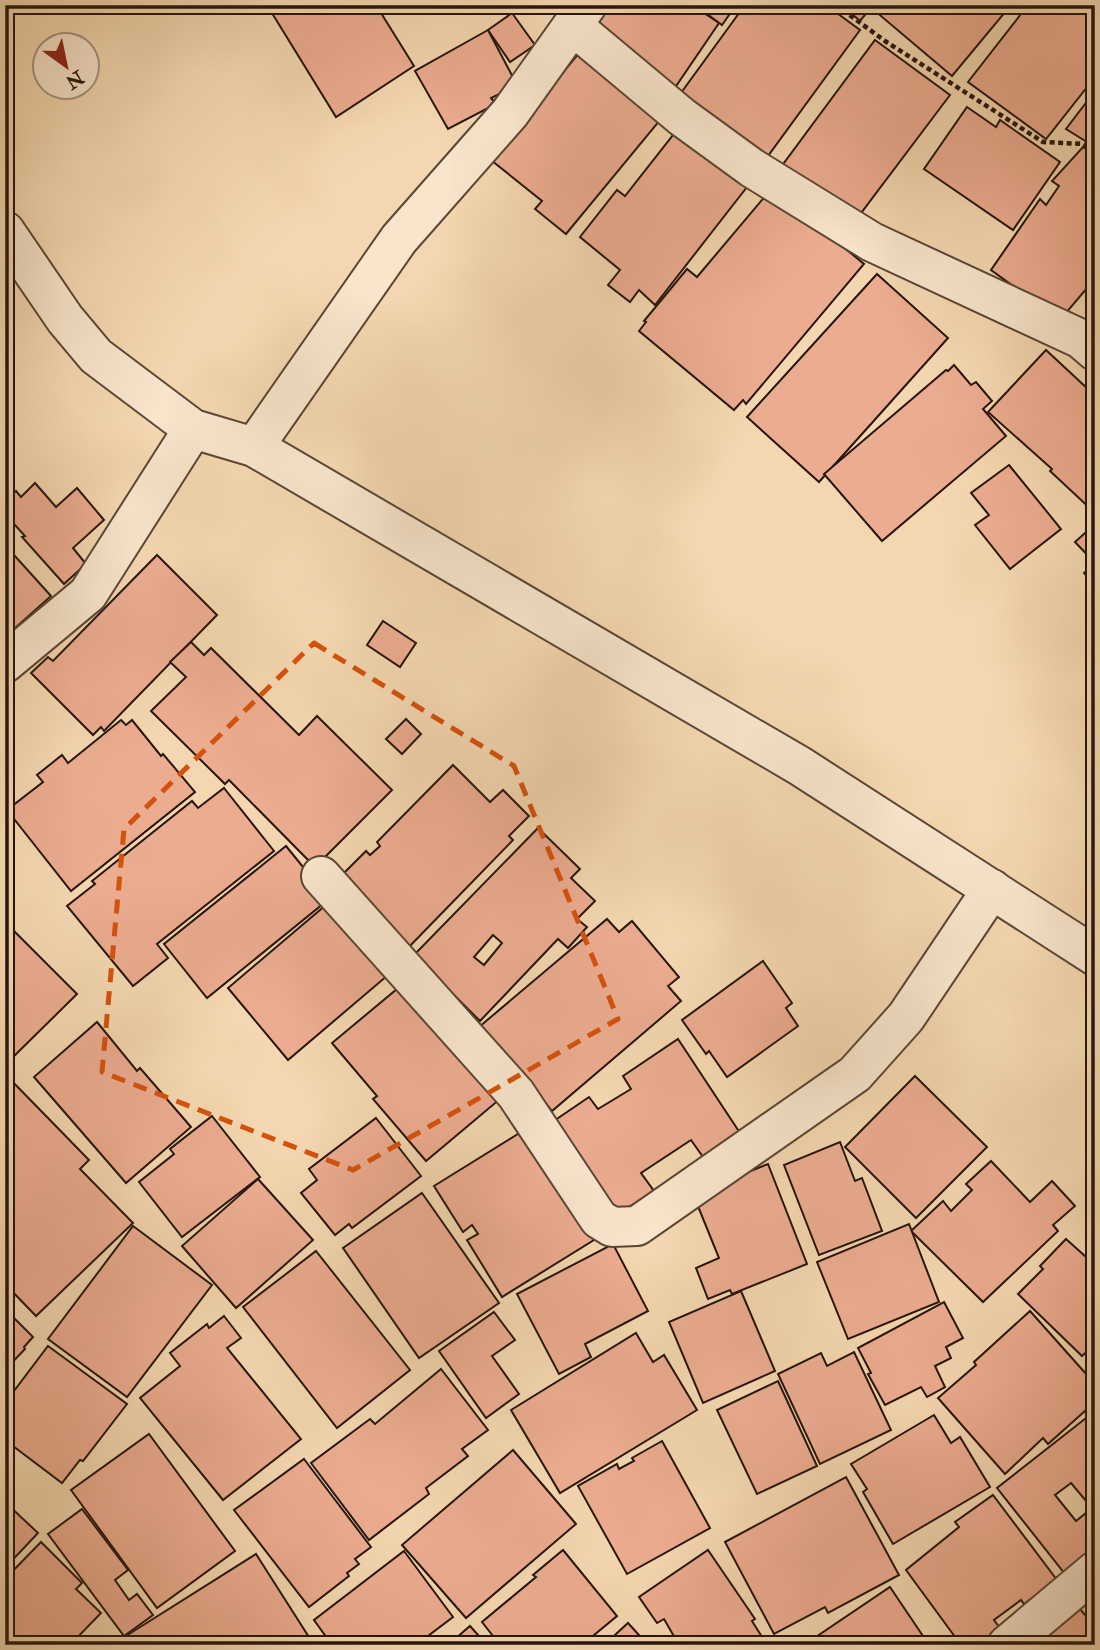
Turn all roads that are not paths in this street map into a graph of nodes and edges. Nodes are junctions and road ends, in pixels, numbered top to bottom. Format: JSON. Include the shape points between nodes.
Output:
{"nodes":[{"id":1,"x":580,"y":15,"type":"edge"},
{"id":2,"x":5,"y":231,"type":"edge"},
{"id":3,"x":1095,"y":351,"type":"edge"},
{"id":4,"x":193,"y":429,"type":"junction"},
{"id":5,"x":254,"y":447,"type":"junction"},
{"id":6,"x":5,"y":663,"type":"edge"},
{"id":7,"x":321,"y":876,"type":"dead end"},
{"id":8,"x":992,"y":889,"type":"junction"},
{"id":9,"x":1095,"y":956,"type":"edge"},
{"id":10,"x":1095,"y":1571,"type":"edge"},
{"id":11,"x":1007,"y":1645,"type":"edge"}],
"edges":[{"from":1,"to":3,"type":"street","via":[[682,117],[752,168],[872,242],[1081,339]]},
{"from":1,"to":5,"type":"street","via":[[510,113],[399,239]]},
{"from":2,"to":4,"type":"street","via":[[96,356]]},
{"from":4,"to":5,"type":"street"},
{"from":4,"to":6,"type":"street","via":[[88,594]]},
{"from":5,"to":8,"type":"street","via":[[800,766]]},
{"from":7,"to":8,"type":"street","via":[[516,1094],[598,1219],[612,1227],[636,1226],[855,1074],[906,1017]]},
{"from":8,"to":9,"type":"street"},
{"from":10,"to":11,"type":"street"}]}
